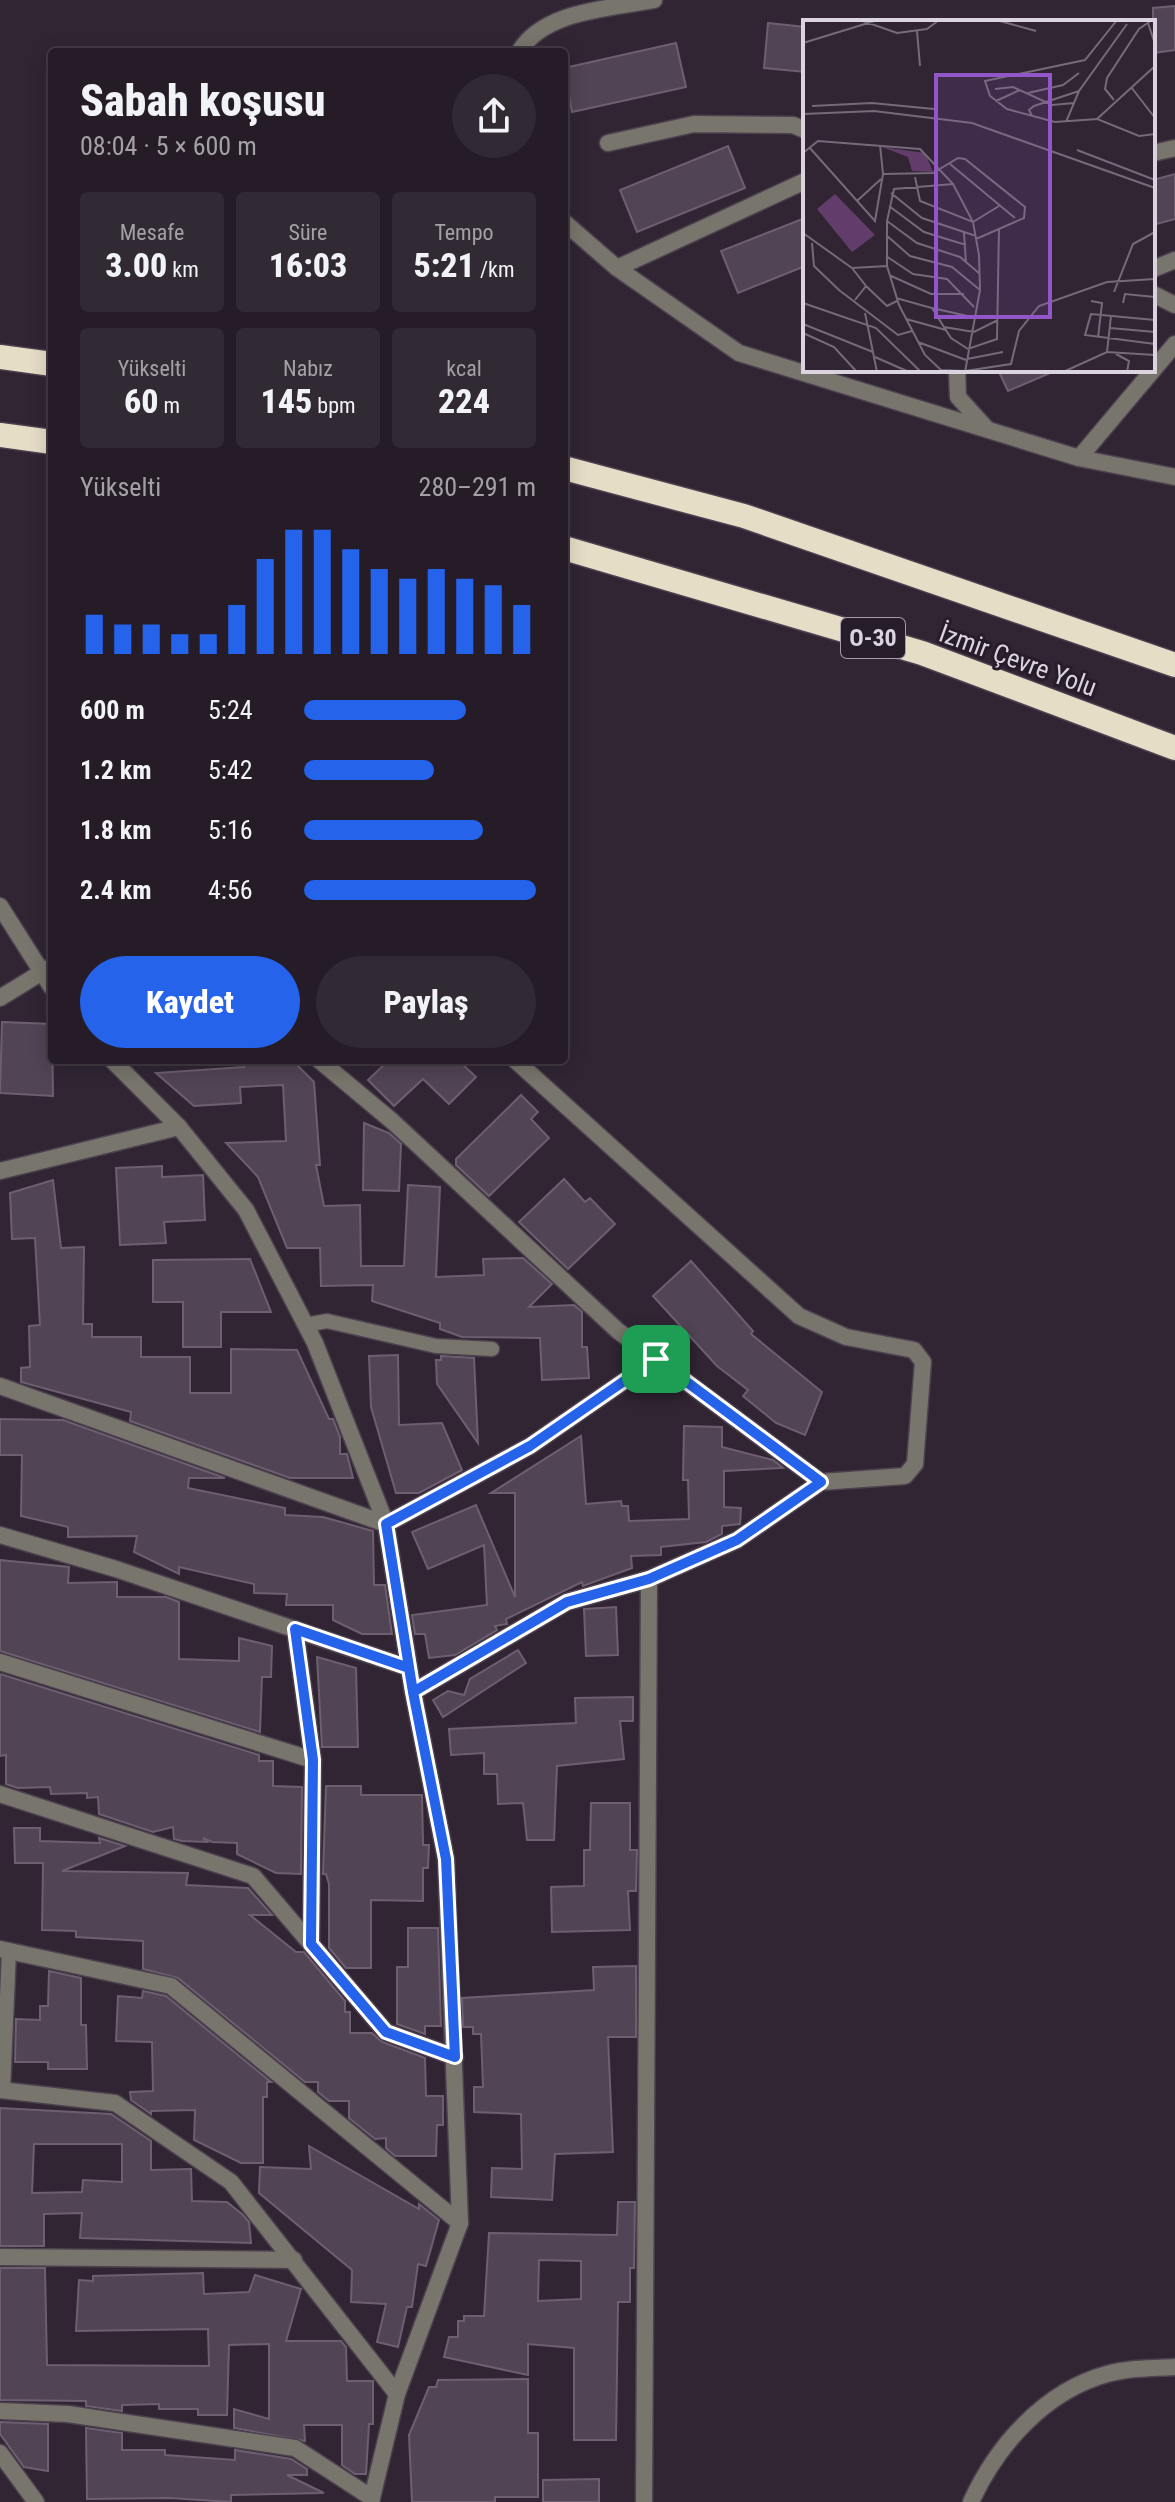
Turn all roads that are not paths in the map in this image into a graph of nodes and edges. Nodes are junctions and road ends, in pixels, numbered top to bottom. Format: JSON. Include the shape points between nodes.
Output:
{"nodes":[{"id":1,"x":654,"y":0,"type":"edge"},
{"id":2,"x":521,"y":48,"type":"edge"},
{"id":3,"x":803,"y":129,"type":"edge"},
{"id":4,"x":608,"y":143,"type":"dead end"},
{"id":5,"x":1175,"y":148,"type":"edge"},
{"id":6,"x":1155,"y":153,"type":"edge"},
{"id":7,"x":803,"y":182,"type":"edge"},
{"id":8,"x":568,"y":225,"type":"edge"},
{"id":9,"x":1175,"y":260,"type":"edge"},
{"id":10,"x":617,"y":268,"type":"junction"},
{"id":11,"x":1155,"y":268,"type":"edge"},
{"id":12,"x":1155,"y":295,"type":"edge"},
{"id":13,"x":1175,"y":305,"type":"edge"},
{"id":14,"x":1175,"y":344,"type":"edge"},
{"id":15,"x":0,"y":357,"type":"edge"},
{"id":16,"x":48,"y":363,"type":"edge"},
{"id":17,"x":1155,"y":368,"type":"edge"},
{"id":18,"x":957,"y":372,"type":"edge"},
{"id":19,"x":1151,"y":372,"type":"edge"},
{"id":20,"x":987,"y":430,"type":"junction"},
{"id":21,"x":0,"y":435,"type":"edge"},
{"id":22,"x":48,"y":441,"type":"edge"},
{"id":23,"x":1079,"y":458,"type":"junction"},
{"id":24,"x":568,"y":469,"type":"edge"},
{"id":25,"x":1175,"y":477,"type":"edge"},
{"id":26,"x":568,"y":549,"type":"edge"},
{"id":27,"x":1175,"y":665,"type":"edge"},
{"id":28,"x":1175,"y":748,"type":"edge"},
{"id":29,"x":0,"y":906,"type":"edge"},
{"id":30,"x":46,"y":969,"type":"edge"},
{"id":31,"x":0,"y":998,"type":"edge"},
{"id":32,"x":116,"y":1064,"type":"edge"},
{"id":33,"x":324,"y":1064,"type":"edge"},
{"id":34,"x":519,"y":1064,"type":"edge"},
{"id":35,"x":179,"y":1127,"type":"junction"},
{"id":36,"x":0,"y":1171,"type":"edge"},
{"id":37,"x":305,"y":1325,"type":"junction"},
{"id":38,"x":492,"y":1349,"type":"dead end"},
{"id":39,"x":656,"y":1359,"type":"junction"},
{"id":40,"x":0,"y":1386,"type":"edge"},
{"id":41,"x":821,"y":1482,"type":"junction"},
{"id":42,"x":386,"y":1524,"type":"junction"},
{"id":43,"x":0,"y":1535,"type":"edge"},
{"id":44,"x":649,"y":1579,"type":"junction"},
{"id":45,"x":295,"y":1629,"type":"junction"},
{"id":46,"x":0,"y":1662,"type":"edge"},
{"id":47,"x":409,"y":1668,"type":"junction"},
{"id":48,"x":413,"y":1692,"type":"junction"},
{"id":49,"x":313,"y":1760,"type":"junction"},
{"id":50,"x":0,"y":1794,"type":"edge"},
{"id":51,"x":311,"y":1944,"type":"junction"},
{"id":52,"x":5,"y":1950,"type":"edge"},
{"id":53,"x":455,"y":2057,"type":"junction"},
{"id":54,"x":1,"y":2090,"type":"edge"},
{"id":55,"x":460,"y":2223,"type":"junction"},
{"id":56,"x":0,"y":2257,"type":"edge"},
{"id":57,"x":294,"y":2260,"type":"junction"},
{"id":58,"x":1175,"y":2367,"type":"edge"},
{"id":59,"x":397,"y":2394,"type":"junction"},
{"id":60,"x":0,"y":2411,"type":"edge"},
{"id":61,"x":0,"y":2453,"type":"edge"},
{"id":62,"x":371,"y":2500,"type":"edge"},
{"id":63,"x":36,"y":2502,"type":"edge"},
{"id":64,"x":644,"y":2502,"type":"edge"},
{"id":65,"x":971,"y":2502,"type":"edge"}],
"edges":[{"from":1,"to":2,"type":"street","via":[[566,18],[530,34]]},
{"from":3,"to":4,"type":"street","via":[[694,124]]},
{"from":5,"to":6,"type":"street"},
{"from":7,"to":10,"type":"street"},
{"from":8,"to":10,"type":"street"},
{"from":9,"to":11,"type":"street"},
{"from":10,"to":20,"type":"street","via":[[739,353]]},
{"from":12,"to":13,"type":"street"},
{"from":14,"to":17,"type":"street"},
{"from":15,"to":16,"type":"highway"},
{"from":18,"to":20,"type":"street","via":[[958,397]]},
{"from":19,"to":23,"type":"street"},
{"from":20,"to":23,"type":"street"},
{"from":21,"to":22,"type":"highway"},
{"from":23,"to":25,"type":"street"},
{"from":24,"to":27,"type":"highway","name":"İzmir Çevre Yolu","via":[[744,516]]},
{"from":26,"to":28,"type":"highway","name":"İzmir Çevre Yolu","number":"O-30","via":[[922,653]]},
{"from":29,"to":30,"type":"street"},
{"from":30,"to":31,"type":"street"},
{"from":32,"to":35,"type":"street"},
{"from":33,"to":39,"type":"street","via":[[618,1331]]},
{"from":34,"to":41,"type":"street","via":[[799,1316],[846,1337],[914,1350],[923,1362],[915,1464],[905,1476]]},
{"from":35,"to":36,"type":"street"},
{"from":35,"to":37,"type":"street","via":[[246,1210]]},
{"from":37,"to":38,"type":"lane","via":[[327,1321],[436,1346]]},
{"from":37,"to":42,"type":"street"},
{"from":39,"to":41,"type":"street"},
{"from":39,"to":42,"type":"street","via":[[530,1446]]},
{"from":40,"to":42,"type":"street"},
{"from":41,"to":44,"type":"street","via":[[737,1540]]},
{"from":42,"to":47,"type":"street"},
{"from":43,"to":45,"type":"street"},
{"from":44,"to":48,"type":"street","via":[[567,1602]]},
{"from":44,"to":64,"type":"street"},
{"from":45,"to":47,"type":"street"},
{"from":45,"to":49,"type":"street"},
{"from":46,"to":49,"type":"street"},
{"from":47,"to":48,"type":"street"},
{"from":48,"to":53,"type":"street","via":[[446,1859]]},
{"from":49,"to":51,"type":"street"},
{"from":50,"to":51,"type":"street","via":[[253,1876]]},
{"from":51,"to":53,"type":"street","via":[[386,2032]]},
{"from":52,"to":54,"type":"lane"},
{"from":52,"to":55,"type":"street","via":[[171,1986]]},
{"from":53,"to":55,"type":"street"},
{"from":54,"to":57,"type":"street","via":[[115,2103],[231,2182]]},
{"from":55,"to":59,"type":"street"},
{"from":56,"to":57,"type":"street"},
{"from":57,"to":59,"type":"street"},
{"from":58,"to":65,"type":"street","via":[[1105,2375],[1069,2390],[1022,2425],[984,2473]]},
{"from":59,"to":62,"type":"street"},
{"from":60,"to":62,"type":"street","via":[[68,2414],[295,2448]]},
{"from":61,"to":63,"type":"street"}]}
